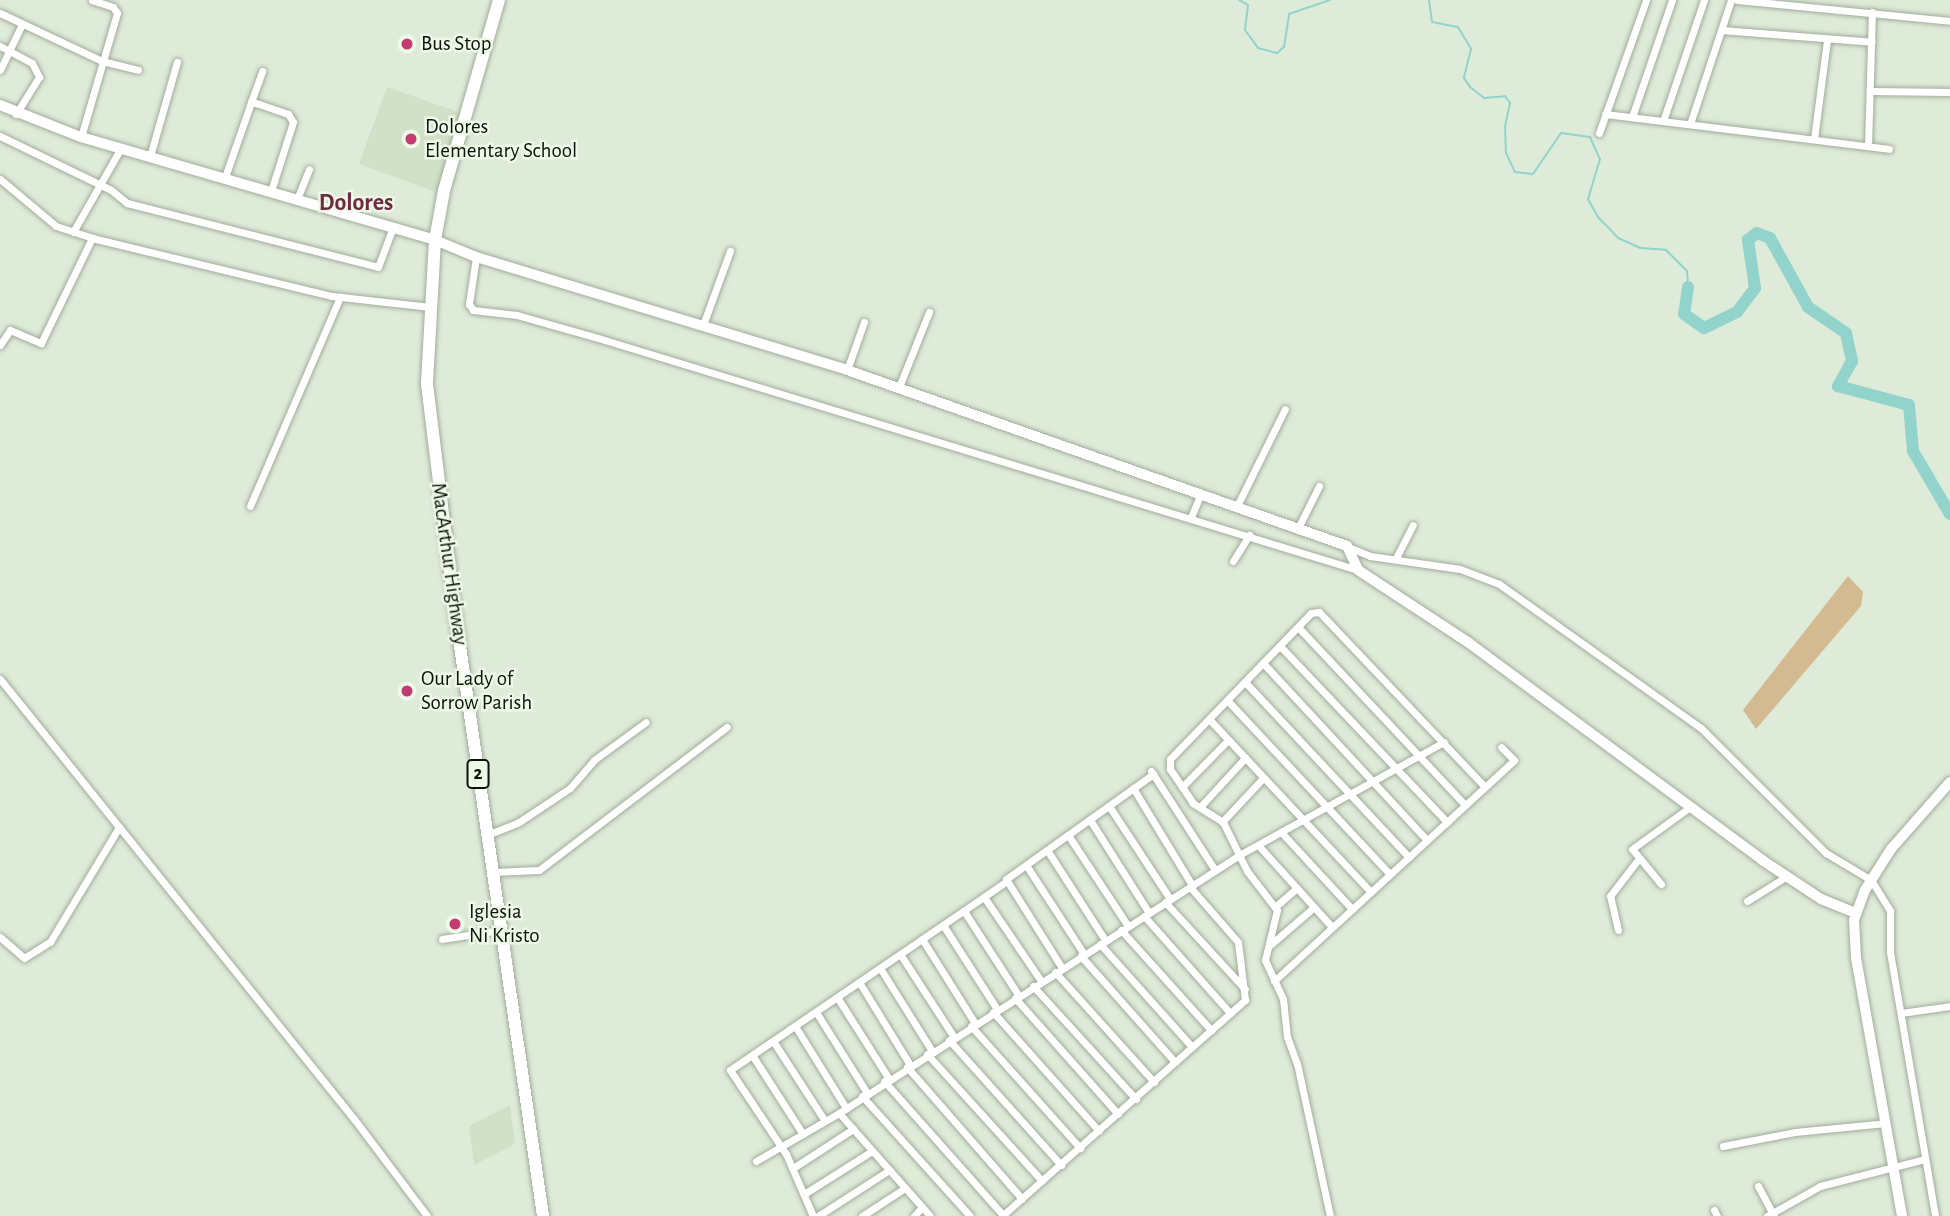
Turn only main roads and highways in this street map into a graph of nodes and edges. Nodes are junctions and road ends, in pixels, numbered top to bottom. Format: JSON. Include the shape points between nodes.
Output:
{"nodes":[{"id":1,"x":499,"y":0,"type":"edge"},
{"id":2,"x":543,"y":1216,"type":"edge"}],
"edges":[{"from":1,"to":2,"type":"highway","name":"MacArthur Highway","number":"2","via":[[458,137],[435,240],[427,384]]}]}
